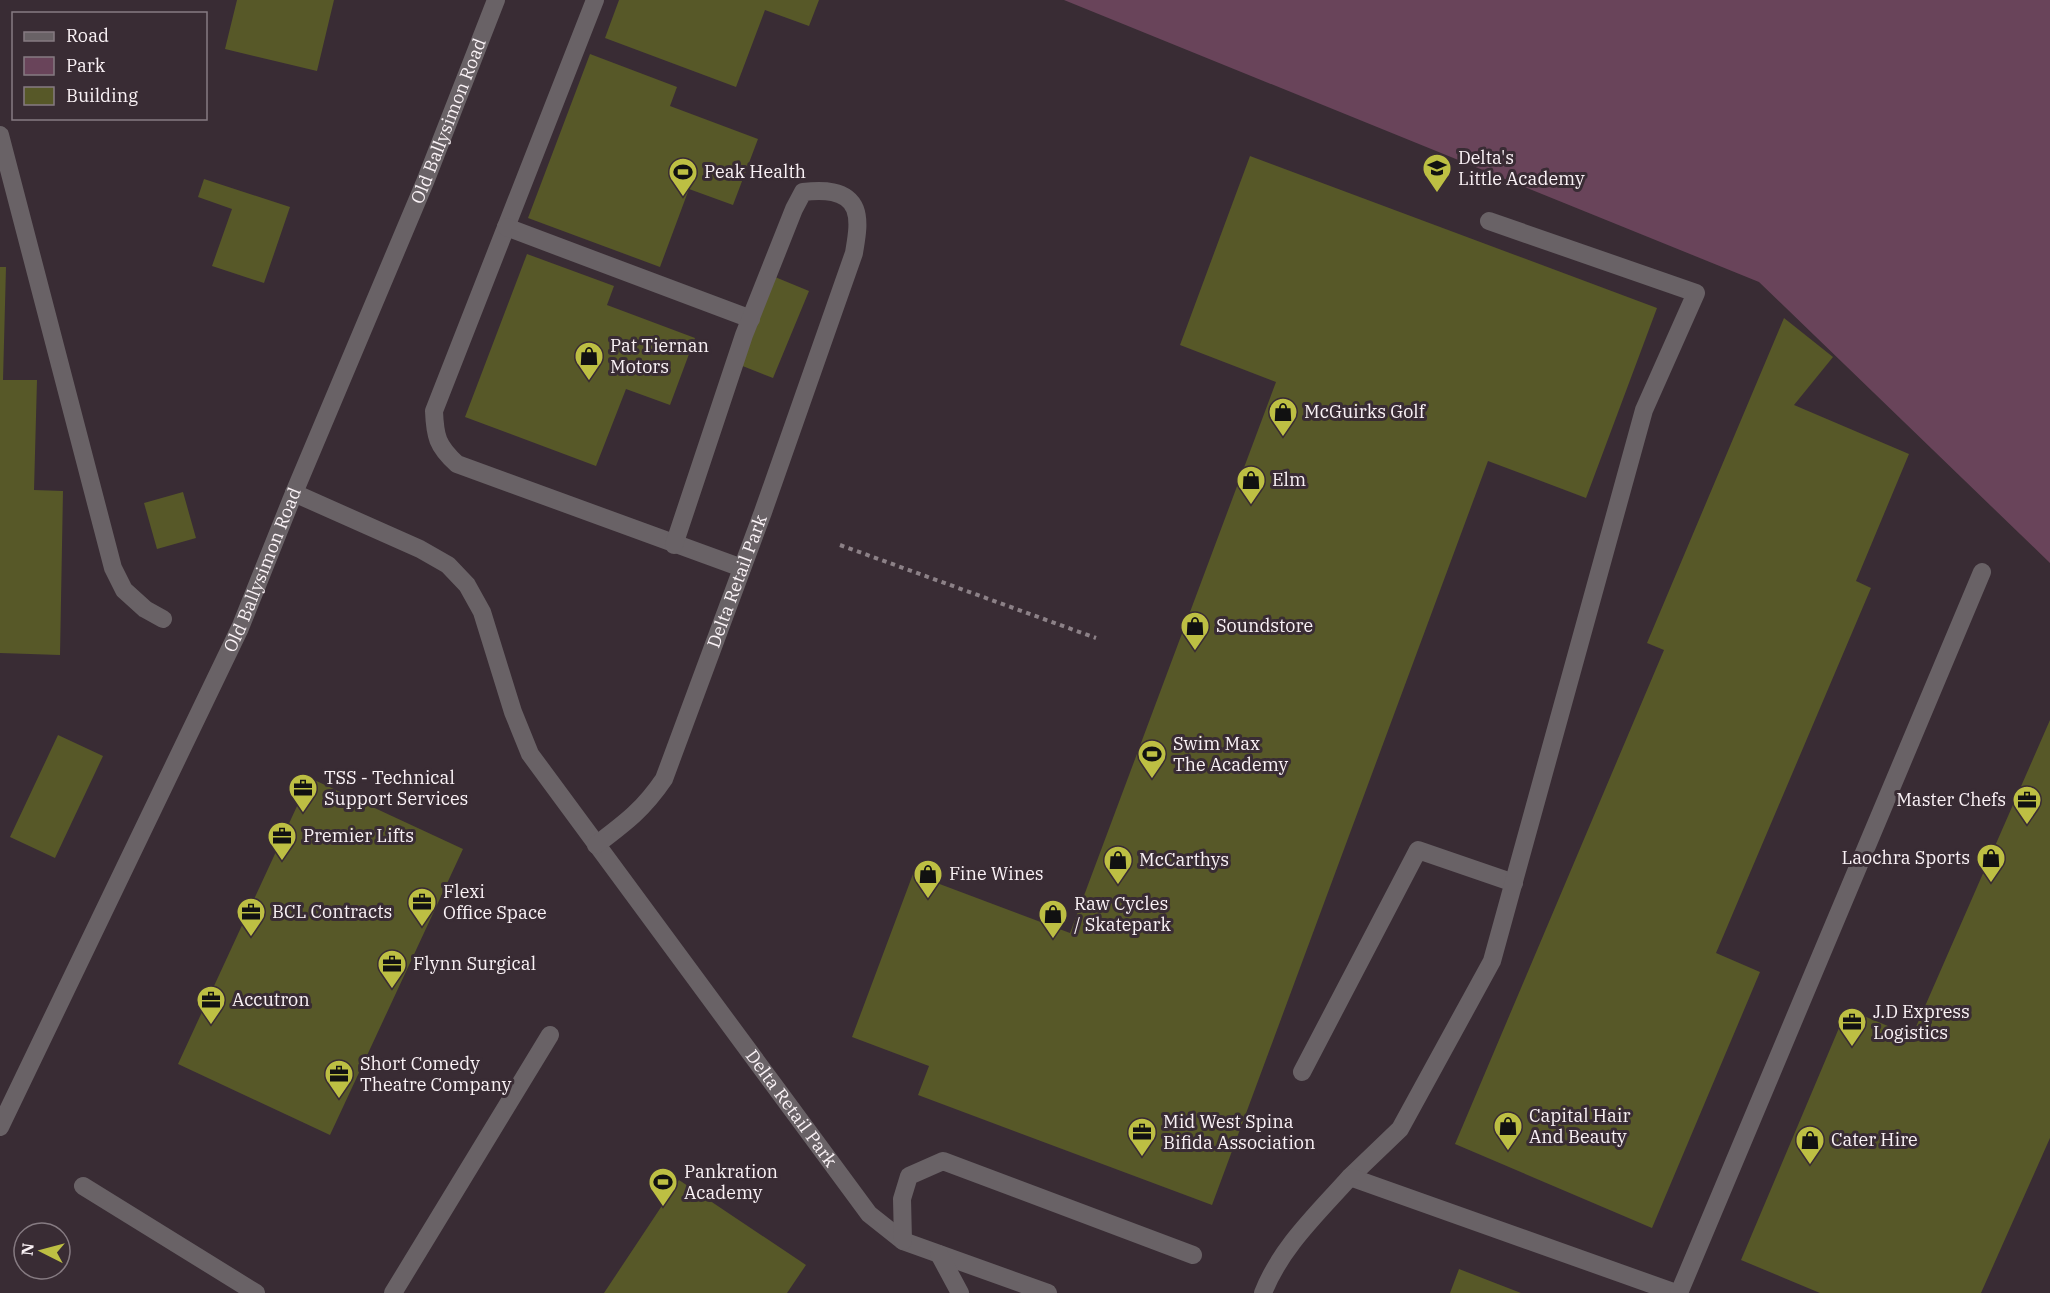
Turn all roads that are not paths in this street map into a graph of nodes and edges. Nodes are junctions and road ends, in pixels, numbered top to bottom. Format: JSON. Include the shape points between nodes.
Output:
{"nodes":[{"id":1,"x":496,"y":0,"type":"edge"},
{"id":2,"x":595,"y":0,"type":"edge"},
{"id":3,"x":0,"y":135,"type":"edge"},
{"id":4,"x":1489,"y":221,"type":"dead end"},
{"id":5,"x":506,"y":227,"type":"junction"},
{"id":6,"x":751,"y":319,"type":"junction"},
{"id":7,"x":294,"y":493,"type":"junction"},
{"id":8,"x":674,"y":545,"type":"junction"},
{"id":9,"x":742,"y":568,"type":"junction"},
{"id":10,"x":1982,"y":572,"type":"dead end"},
{"id":11,"x":163,"y":619,"type":"dead end"},
{"id":12,"x":596,"y":845,"type":"junction"},
{"id":13,"x":1514,"y":883,"type":"junction"},
{"id":14,"x":550,"y":1035,"type":"dead end"},
{"id":15,"x":1302,"y":1072,"type":"dead end"},
{"id":16,"x":0,"y":1127,"type":"edge"},
{"id":17,"x":1350,"y":1177,"type":"junction"},
{"id":18,"x":83,"y":1186,"type":"dead end"},
{"id":19,"x":903,"y":1241,"type":"junction"},
{"id":20,"x":939,"y":1254,"type":"junction"},
{"id":21,"x":1193,"y":1255,"type":"dead end"},
{"id":22,"x":256,"y":1293,"type":"edge"},
{"id":23,"x":393,"y":1293,"type":"edge"},
{"id":24,"x":960,"y":1293,"type":"edge"},
{"id":25,"x":1048,"y":1293,"type":"edge"},
{"id":26,"x":1263,"y":1293,"type":"edge"},
{"id":27,"x":1678,"y":1293,"type":"edge"}],
"edges":[{"from":1,"to":7,"type":"street","name":"Old Ballysimon Road","via":[[425,182]]},
{"from":2,"to":5,"type":"street"},
{"from":3,"to":11,"type":"street","via":[[113,568],[124,590]]},
{"from":4,"to":13,"type":"street","via":[[1696,293],[1644,410]]},
{"from":5,"to":6,"type":"street"},
{"from":5,"to":8,"type":"street","via":[[434,411],[435,434],[443,452],[473,471]]},
{"from":6,"to":8,"type":"street"},
{"from":6,"to":9,"type":"street","name":"Delta Retail Park","via":[[803,192],[823,189],[843,196],[855,209],[855,253]]},
{"from":7,"to":12,"type":"street","name":"Delta Retail Park","via":[[420,549],[448,565],[468,585],[482,612],[530,754]]},
{"from":7,"to":16,"type":"street","name":"Old Ballysimon Road","via":[[240,628]]},
{"from":8,"to":9,"type":"street"},
{"from":9,"to":12,"type":"street","name":"Delta Retail Park","via":[[664,779],[638,813]]},
{"from":10,"to":27,"type":"street"},
{"from":12,"to":19,"type":"street","name":"Delta Retail Park","via":[[869,1214]]},
{"from":13,"to":15,"type":"street","via":[[1418,850]]},
{"from":13,"to":17,"type":"street","via":[[1492,961],[1400,1129]]},
{"from":14,"to":23,"type":"street"},
{"from":17,"to":26,"type":"street","via":[[1294,1239],[1277,1262]]},
{"from":17,"to":27,"type":"street"},
{"from":18,"to":22,"type":"street"},
{"from":19,"to":20,"type":"street","name":"Delta Retail Park"},
{"from":19,"to":21,"type":"street","via":[[902,1199],[909,1176],[943,1161]]},
{"from":20,"to":24,"type":"street"},
{"from":20,"to":25,"type":"street","name":"Delta Retail Park"}]}
